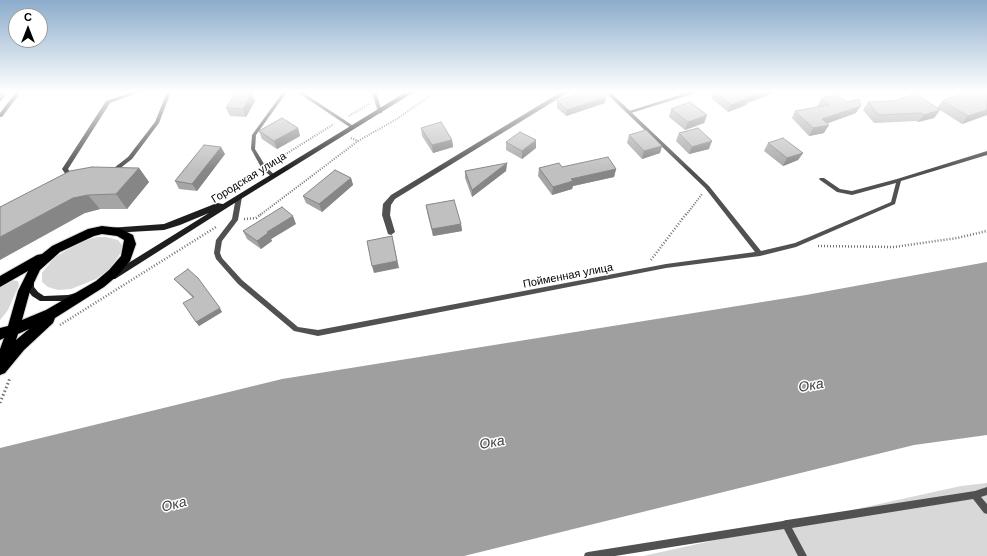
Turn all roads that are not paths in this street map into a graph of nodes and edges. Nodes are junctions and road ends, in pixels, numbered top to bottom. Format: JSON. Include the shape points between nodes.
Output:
{"nodes":[{"id":1,"x":98,"y":118,"type":"edge"},
{"id":2,"x":159,"y":118,"type":"edge"},
{"id":3,"x":266,"y":118,"type":"edge"},
{"id":4,"x":339,"y":118,"type":"edge"},
{"id":5,"x":369,"y":118,"type":"edge"},
{"id":6,"x":524,"y":118,"type":"edge"},
{"id":7,"x":635,"y":118,"type":"edge"},
{"id":8,"x":353,"y":127,"type":"junction"},
{"id":9,"x":987,"y":152,"type":"edge"},
{"id":10,"x":108,"y":175,"type":"edge"},
{"id":11,"x":273,"y":176,"type":"junction"},
{"id":12,"x":80,"y":179,"type":"edge"},
{"id":13,"x":822,"y":179,"type":"dead end"},
{"id":14,"x":899,"y":180,"type":"junction"},
{"id":15,"x":239,"y":197,"type":"junction"},
{"id":16,"x":108,"y":230,"type":"junction"},
{"id":17,"x":391,"y":232,"type":"dead end"},
{"id":18,"x":56,"y":249,"type":"junction"},
{"id":19,"x":760,"y":254,"type":"junction"},
{"id":20,"x":30,"y":277,"type":"junction"},
{"id":21,"x":0,"y":282,"type":"edge"},
{"id":22,"x":100,"y":284,"type":"junction"},
{"id":23,"x":66,"y":306,"type":"junction"},
{"id":24,"x":13,"y":330,"type":"junction"},
{"id":25,"x":0,"y":334,"type":"edge"},
{"id":26,"x":3,"y":372,"type":"edge"},
{"id":27,"x":987,"y":491,"type":"edge"},
{"id":28,"x":975,"y":495,"type":"junction"},
{"id":29,"x":987,"y":510,"type":"edge"},
{"id":30,"x":786,"y":524,"type":"junction"},
{"id":31,"x":614,"y":553,"type":"edge"},
{"id":32,"x":588,"y":556,"type":"edge"},
{"id":33,"x":803,"y":556,"type":"edge"}],
"edges":[{"from":1,"to":12,"type":"lane","via":[[65,169],[73,180]]},
{"from":2,"to":10,"type":"lane","via":[[130,158]]},
{"from":3,"to":11,"type":"lane","via":[[254,135],[252,149],[264,168]]},
{"from":4,"to":8,"type":"lane"},
{"from":5,"to":8,"type":"main road","name":"Городская улица"},
{"from":6,"to":17,"type":"street","via":[[393,198],[387,204],[386,215]]},
{"from":7,"to":19,"type":"lane","via":[[707,188]]},
{"from":8,"to":11,"type":"main road","name":"Городская улица"},
{"from":9,"to":14,"type":"lane"},
{"from":11,"to":15,"type":"main road","name":"Городская улица"},
{"from":13,"to":14,"type":"lane","via":[[839,191],[852,193]]},
{"from":14,"to":19,"type":"lane","name":"Пойменная улица","via":[[893,203],[796,245]]},
{"from":15,"to":16,"type":"main road","via":[[164,227]]},
{"from":15,"to":19,"type":"lane","name":"Пойменная улица","via":[[235,220],[219,240],[219,259],[240,282],[296,329],[318,333],[666,266]]},
{"from":15,"to":22,"type":"main road","name":"Городская улица"},
{"from":16,"to":18,"type":"highway","via":[[82,236]]},
{"from":16,"to":22,"type":"highway","via":[[125,235],[129,238],[130,244],[126,258],[120,266]]},
{"from":18,"to":20,"type":"highway"},
{"from":18,"to":21,"type":"highway"},
{"from":20,"to":22,"type":"main road","name":"Городская улица","via":[[30,288],[43,299],[68,298]]},
{"from":20,"to":24,"type":"highway"},
{"from":22,"to":23,"type":"highway"},
{"from":23,"to":24,"type":"highway"},
{"from":23,"to":26,"type":"highway","via":[[32,333]]},
{"from":24,"to":25,"type":"highway"},
{"from":24,"to":26,"type":"highway"},
{"from":27,"to":28,"type":"lane"},
{"from":28,"to":29,"type":"lane"},
{"from":28,"to":30,"type":"lane"},
{"from":30,"to":31,"type":"lane"},
{"from":30,"to":33,"type":"lane"},
{"from":31,"to":32,"type":"lane"}]}
